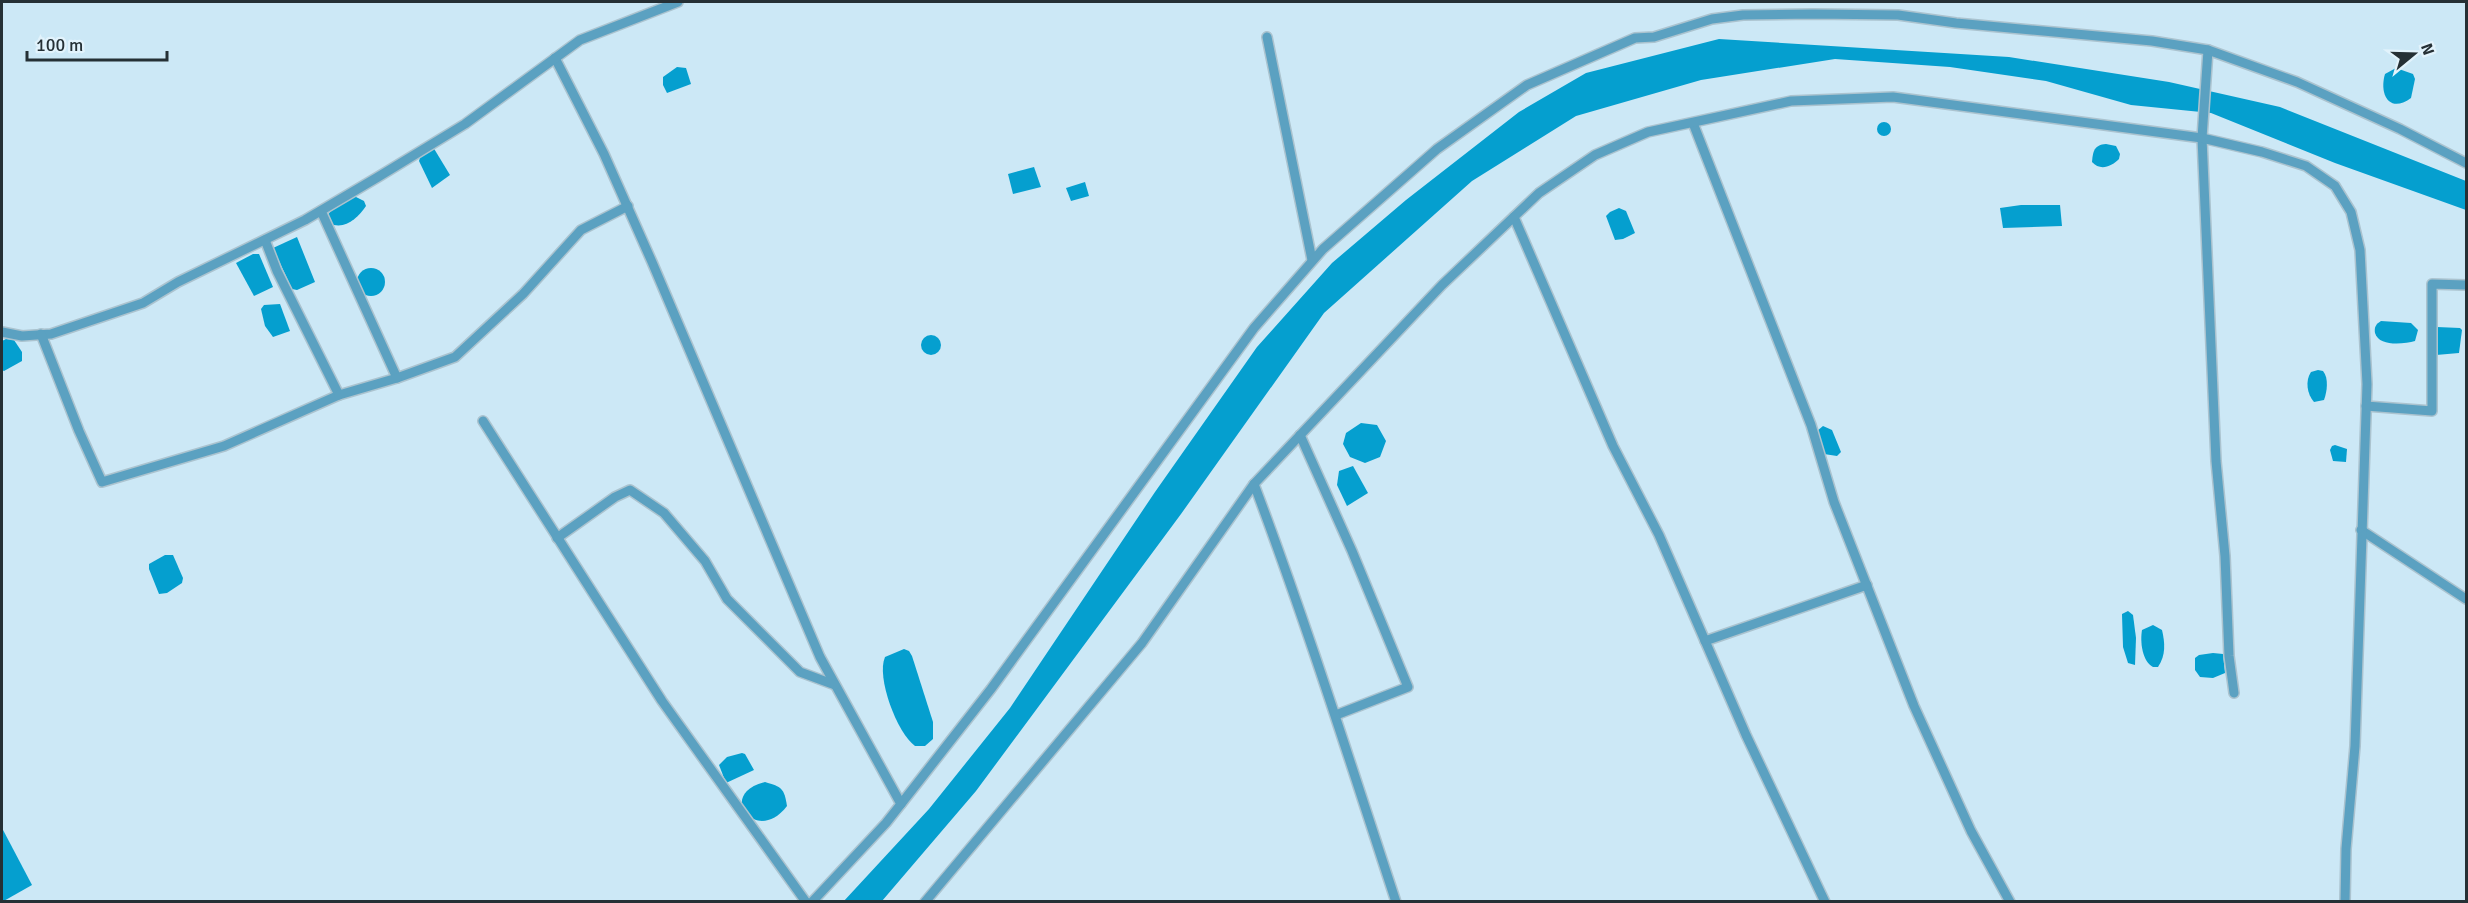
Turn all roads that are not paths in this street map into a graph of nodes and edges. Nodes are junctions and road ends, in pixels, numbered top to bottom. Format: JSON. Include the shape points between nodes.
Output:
{"nodes":[{"id":1,"x":678,"y":2,"type":"edge"},
{"id":2,"x":1267,"y":37,"type":"dead end"},
{"id":3,"x":2208,"y":50,"type":"junction"},
{"id":4,"x":555,"y":58,"type":"junction"},
{"id":5,"x":1693,"y":123,"type":"junction"},
{"id":6,"x":2202,"y":138,"type":"junction"},
{"id":7,"x":2466,"y":163,"type":"edge"},
{"id":8,"x":628,"y":206,"type":"junction"},
{"id":9,"x":321,"y":211,"type":"junction"},
{"id":10,"x":1514,"y":217,"type":"junction"},
{"id":11,"x":265,"y":240,"type":"junction"},
{"id":12,"x":1312,"y":260,"type":"junction"},
{"id":13,"x":2466,"y":285,"type":"edge"},
{"id":14,"x":2,"y":332,"type":"edge"},
{"id":15,"x":42,"y":334,"type":"junction"},
{"id":16,"x":397,"y":378,"type":"junction"},
{"id":17,"x":339,"y":395,"type":"junction"},
{"id":18,"x":2366,"y":406,"type":"junction"},
{"id":19,"x":483,"y":421,"type":"dead end"},
{"id":20,"x":1300,"y":435,"type":"junction"},
{"id":21,"x":1254,"y":484,"type":"junction"},
{"id":22,"x":2361,"y":530,"type":"junction"},
{"id":23,"x":557,"y":538,"type":"junction"},
{"id":24,"x":1867,"y":585,"type":"junction"},
{"id":25,"x":2466,"y":599,"type":"edge"},
{"id":26,"x":1705,"y":641,"type":"junction"},
{"id":27,"x":835,"y":685,"type":"junction"},
{"id":28,"x":2234,"y":693,"type":"dead end"},
{"id":29,"x":1336,"y":715,"type":"junction"},
{"id":30,"x":901,"y":804,"type":"junction"},
{"id":31,"x":806,"y":902,"type":"edge"},
{"id":32,"x":812,"y":902,"type":"edge"},
{"id":33,"x":925,"y":902,"type":"edge"},
{"id":34,"x":1396,"y":902,"type":"edge"},
{"id":35,"x":1825,"y":902,"type":"edge"},
{"id":36,"x":2010,"y":902,"type":"edge"},
{"id":37,"x":2345,"y":902,"type":"edge"}],
"edges":[{"from":1,"to":4,"type":"street","via":[[580,40]]},
{"from":2,"to":12,"type":"street"},
{"from":3,"to":6,"type":"street"},
{"from":3,"to":7,"type":"street","via":[[2297,82]]},
{"from":3,"to":12,"type":"street","via":[[1898,15],[1743,15],[1635,38],[1527,85],[1437,148]]},
{"from":4,"to":8,"type":"street"},
{"from":4,"to":9,"type":"street","via":[[465,124]]},
{"from":5,"to":6,"type":"street","via":[[1791,101],[1893,97]]},
{"from":5,"to":10,"type":"street","via":[[1648,132],[1595,155],[1539,193]]},
{"from":5,"to":24,"type":"street","via":[[1811,426],[1834,502]]},
{"from":6,"to":18,"type":"street","via":[[2306,165],[2335,186],[2351,212],[2361,250]]},
{"from":6,"to":28,"type":"street","via":[[2216,461]]},
{"from":8,"to":16,"type":"street","via":[[581,230],[523,294],[455,357]]},
{"from":8,"to":27,"type":"street"},
{"from":9,"to":11,"type":"street"},
{"from":9,"to":16,"type":"street"},
{"from":10,"to":20,"type":"street","via":[[1442,285]]},
{"from":10,"to":26,"type":"street","via":[[1613,447],[1659,536]]},
{"from":11,"to":15,"type":"street","via":[[143,303]]},
{"from":11,"to":17,"type":"street"},
{"from":12,"to":30,"type":"street","via":[[1254,328],[991,689]]},
{"from":13,"to":18,"type":"street","via":[[2432,284],[2432,411]]},
{"from":14,"to":15,"type":"street"},
{"from":15,"to":17,"type":"street","via":[[102,482],[224,446]]},
{"from":16,"to":17,"type":"street"},
{"from":18,"to":22,"type":"street"},
{"from":19,"to":23,"type":"street"},
{"from":20,"to":21,"type":"street"},
{"from":20,"to":29,"type":"street","via":[[1408,687]]},
{"from":21,"to":29,"type":"street"},
{"from":21,"to":33,"type":"street","via":[[1142,643]]},
{"from":22,"to":25,"type":"street"},
{"from":22,"to":37,"type":"street","via":[[2355,746]]},
{"from":23,"to":27,"type":"street","via":[[630,490],[664,513],[705,561],[727,599],[800,672]]},
{"from":23,"to":31,"type":"street","via":[[662,701]]},
{"from":24,"to":26,"type":"street"},
{"from":24,"to":36,"type":"street","via":[[1914,706],[1971,831]]},
{"from":26,"to":35,"type":"street"},
{"from":27,"to":30,"type":"street"},
{"from":29,"to":34,"type":"street"},
{"from":30,"to":32,"type":"street"}]}
